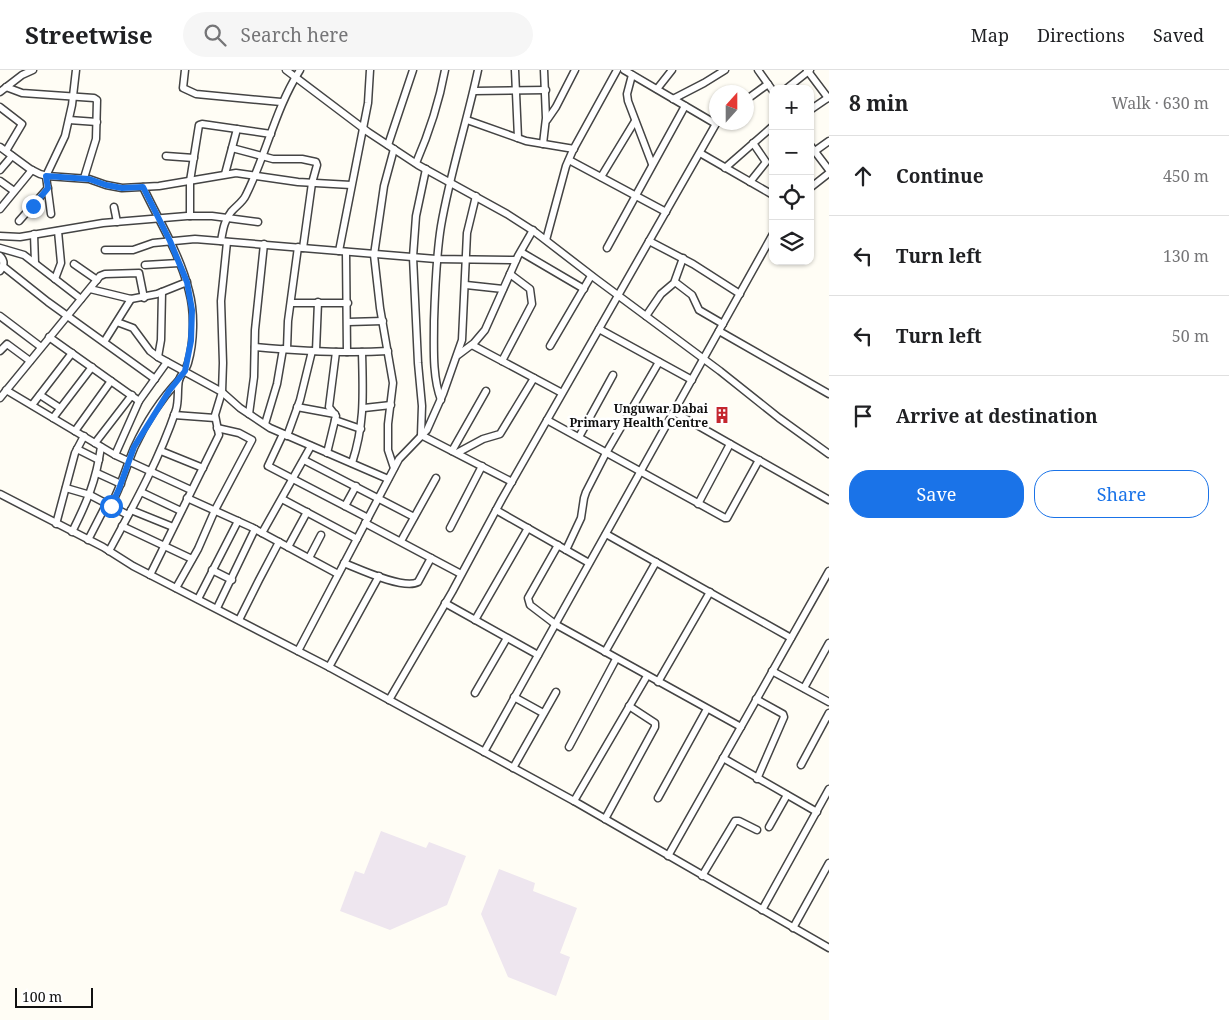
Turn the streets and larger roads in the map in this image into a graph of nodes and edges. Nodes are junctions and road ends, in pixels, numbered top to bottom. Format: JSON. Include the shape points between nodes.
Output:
{"nodes":[{"id":1,"x":16,"y":70,"type":"edge"},
{"id":2,"x":33,"y":70,"type":"edge"},
{"id":3,"x":76,"y":70,"type":"edge"},
{"id":4,"x":185,"y":70,"type":"edge"},
{"id":5,"x":286,"y":70,"type":"edge"},
{"id":6,"x":300,"y":70,"type":"edge"},
{"id":7,"x":370,"y":70,"type":"edge"},
{"id":8,"x":413,"y":70,"type":"edge"},
{"id":9,"x":445,"y":70,"type":"edge"},
{"id":10,"x":478,"y":70,"type":"edge"},
{"id":11,"x":515,"y":70,"type":"edge"},
{"id":12,"x":544,"y":70,"type":"edge"},
{"id":13,"x":576,"y":70,"type":"edge"},
{"id":14,"x":617,"y":70,"type":"edge"},
{"id":15,"x":624,"y":70,"type":"edge"},
{"id":16,"x":672,"y":70,"type":"edge"},
{"id":17,"x":725,"y":70,"type":"edge"},
{"id":18,"x":758,"y":70,"type":"edge"},
{"id":19,"x":809,"y":70,"type":"edge"},
{"id":20,"x":632,"y":75,"type":"junction"},
{"id":21,"x":296,"y":77,"type":"junction"},
{"id":22,"x":18,"y":78,"type":"junction"},
{"id":23,"x":768,"y":84,"type":"joint"},
{"id":24,"x":791,"y":85,"type":"edge"},
{"id":25,"x":656,"y":89,"type":"junction"},
{"id":26,"x":3,"y":90,"type":"edge"},
{"id":27,"x":546,"y":90,"type":"junction"},
{"id":28,"x":474,"y":91,"type":"junction"},
{"id":29,"x":516,"y":91,"type":"junction"},
{"id":30,"x":754,"y":94,"type":"edge"},
{"id":31,"x":73,"y":97,"type":"junction"},
{"id":32,"x":828,"y":97,"type":"edge"},
{"id":33,"x":673,"y":99,"type":"junction"},
{"id":34,"x":282,"y":102,"type":"junction"},
{"id":35,"x":685,"y":106,"type":"junction"},
{"id":36,"x":0,"y":107,"type":"edge"},
{"id":37,"x":814,"y":107,"type":"edge"},
{"id":38,"x":709,"y":119,"type":"edge"},
{"id":39,"x":69,"y":120,"type":"junction"},
{"id":40,"x":467,"y":120,"type":"junction"},
{"id":41,"x":546,"y":121,"type":"junction"},
{"id":42,"x":635,"y":121,"type":"junction"},
{"id":43,"x":97,"y":122,"type":"junction"},
{"id":44,"x":363,"y":128,"type":"junction"},
{"id":45,"x":236,"y":129,"type":"junction"},
{"id":46,"x":769,"y":129,"type":"edge"},
{"id":47,"x":712,"y":130,"type":"edge"},
{"id":48,"x":271,"y":134,"type":"junction"},
{"id":49,"x":518,"y":138,"type":"junction"},
{"id":50,"x":829,"y":141,"type":"edge"},
{"id":51,"x":753,"y":143,"type":"junction"},
{"id":52,"x":543,"y":144,"type":"junction"},
{"id":53,"x":391,"y":147,"type":"junction"},
{"id":54,"x":232,"y":148,"type":"junction"},
{"id":55,"x":3,"y":149,"type":"edge"},
{"id":56,"x":574,"y":149,"type":"junction"},
{"id":57,"x":815,"y":151,"type":"joint"},
{"id":58,"x":700,"y":153,"type":"junction"},
{"id":59,"x":12,"y":156,"type":"junction"},
{"id":60,"x":166,"y":156,"type":"dead end"},
{"id":61,"x":262,"y":156,"type":"junction"},
{"id":62,"x":194,"y":158,"type":"junction"},
{"id":63,"x":569,"y":160,"type":"junction"},
{"id":64,"x":416,"y":163,"type":"junction"},
{"id":65,"x":652,"y":164,"type":"junction"},
{"id":66,"x":726,"y":168,"type":"junction"},
{"id":67,"x":426,"y":169,"type":"junction"},
{"id":68,"x":0,"y":170,"type":"edge"},
{"id":69,"x":32,"y":170,"type":"junction"},
{"id":70,"x":829,"y":172,"type":"edge"},
{"id":71,"x":225,"y":174,"type":"junction"},
{"id":72,"x":46,"y":176,"type":"junction"},
{"id":73,"x":254,"y":176,"type":"junction"},
{"id":74,"x":602,"y":177,"type":"junction"},
{"id":75,"x":84,"y":178,"type":"junction"},
{"id":76,"x":0,"y":181,"type":"edge"},
{"id":77,"x":190,"y":181,"type":"junction"},
{"id":78,"x":450,"y":182,"type":"junction"},
{"id":79,"x":750,"y":182,"type":"junction"},
{"id":80,"x":312,"y":183,"type":"junction"},
{"id":81,"x":351,"y":185,"type":"junction"},
{"id":82,"x":814,"y":185,"type":"edge"},
{"id":83,"x":143,"y":187,"type":"junction"},
{"id":84,"x":48,"y":188,"type":"junction"},
{"id":85,"x":14,"y":191,"type":"junction"},
{"id":86,"x":769,"y":193,"type":"edge"},
{"id":87,"x":476,"y":196,"type":"junction"},
{"id":88,"x":636,"y":196,"type":"junction"},
{"id":89,"x":114,"y":207,"type":"dead end"},
{"id":90,"x":0,"y":209,"type":"edge"},
{"id":91,"x":666,"y":212,"type":"junction"},
{"id":92,"x":51,"y":214,"type":"dead end"},
{"id":93,"x":190,"y":216,"type":"junction"},
{"id":94,"x":228,"y":218,"type":"junction"},
{"id":95,"x":159,"y":219,"type":"junction"},
{"id":96,"x":19,"y":220,"type":"dead end"},
{"id":97,"x":117,"y":222,"type":"junction"},
{"id":98,"x":258,"y":222,"type":"dead end"},
{"id":99,"x":533,"y":230,"type":"junction"},
{"id":100,"x":58,"y":231,"type":"junction"},
{"id":101,"x":34,"y":234,"type":"junction"},
{"id":102,"x":0,"y":236,"type":"edge"},
{"id":103,"x":10,"y":237,"type":"junction"},
{"id":104,"x":546,"y":240,"type":"junction"},
{"id":105,"x":170,"y":241,"type":"junction"},
{"id":106,"x":224,"y":241,"type":"junction"},
{"id":107,"x":650,"y":241,"type":"junction"},
{"id":108,"x":769,"y":241,"type":"edge"},
{"id":109,"x":264,"y":244,"type":"junction"},
{"id":110,"x":301,"y":247,"type":"junction"},
{"id":111,"x":0,"y":248,"type":"edge"},
{"id":112,"x":606,"y":248,"type":"dead end"},
{"id":113,"x":9,"y":250,"type":"junction"},
{"id":114,"x":105,"y":250,"type":"dead end"},
{"id":115,"x":339,"y":251,"type":"junction"},
{"id":116,"x":346,"y":252,"type":"junction"},
{"id":117,"x":521,"y":252,"type":"junction"},
{"id":118,"x":374,"y":255,"type":"junction"},
{"id":119,"x":0,"y":256,"type":"edge"},
{"id":120,"x":413,"y":258,"type":"junction"},
{"id":121,"x":465,"y":258,"type":"junction"},
{"id":122,"x":683,"y":258,"type":"junction"},
{"id":123,"x":436,"y":259,"type":"junction"},
{"id":124,"x":516,"y":260,"type":"junction"},
{"id":125,"x":35,"y":263,"type":"junction"},
{"id":126,"x":179,"y":263,"type":"junction"},
{"id":127,"x":74,"y":264,"type":"dead end"},
{"id":128,"x":146,"y":265,"type":"dead end"},
{"id":129,"x":2,"y":269,"type":"edge"},
{"id":130,"x":510,"y":274,"type":"junction"},
{"id":131,"x":591,"y":276,"type":"junction"},
{"id":132,"x":55,"y":278,"type":"junction"},
{"id":133,"x":97,"y":280,"type":"junction"},
{"id":134,"x":187,"y":282,"type":"junction"},
{"id":135,"x":674,"y":282,"type":"junction"},
{"id":136,"x":466,"y":285,"type":"junction"},
{"id":137,"x":90,"y":289,"type":"junction"},
{"id":138,"x":503,"y":289,"type":"junction"},
{"id":139,"x":584,"y":289,"type":"junction"},
{"id":140,"x":162,"y":292,"type":"junction"},
{"id":141,"x":740,"y":294,"type":"junction"},
{"id":142,"x":618,"y":296,"type":"junction"},
{"id":143,"x":144,"y":298,"type":"junction"},
{"id":144,"x":81,"y":299,"type":"junction"},
{"id":145,"x":131,"y":300,"type":"junction"},
{"id":146,"x":318,"y":302,"type":"junction"},
{"id":147,"x":291,"y":303,"type":"junction"},
{"id":148,"x":348,"y":303,"type":"junction"},
{"id":149,"x":68,"y":315,"type":"junction"},
{"id":150,"x":0,"y":316,"type":"edge"},
{"id":151,"x":646,"y":316,"type":"junction"},
{"id":152,"x":383,"y":321,"type":"junction"},
{"id":153,"x":117,"y":322,"type":"junction"},
{"id":154,"x":348,"y":322,"type":"junction"},
{"id":155,"x":723,"y":324,"type":"junction"},
{"id":156,"x":599,"y":329,"type":"junction"},
{"id":157,"x":719,"y":331,"type":"junction"},
{"id":158,"x":49,"y":337,"type":"junction"},
{"id":159,"x":104,"y":342,"type":"junction"},
{"id":160,"x":472,"y":345,"type":"junction"},
{"id":161,"x":550,"y":346,"type":"dead end"},
{"id":162,"x":41,"y":347,"type":"junction"},
{"id":163,"x":255,"y":347,"type":"junction"},
{"id":164,"x":285,"y":349,"type":"junction"},
{"id":165,"x":0,"y":351,"type":"edge"},
{"id":166,"x":314,"y":351,"type":"junction"},
{"id":167,"x":388,"y":351,"type":"junction"},
{"id":168,"x":336,"y":352,"type":"junction"},
{"id":169,"x":347,"y":352,"type":"junction"},
{"id":170,"x":362,"y":352,"type":"junction"},
{"id":171,"x":72,"y":353,"type":"junction"},
{"id":172,"x":458,"y":356,"type":"junction"},
{"id":173,"x":158,"y":357,"type":"junction"},
{"id":174,"x":704,"y":359,"type":"junction"},
{"id":175,"x":30,"y":361,"type":"junction"},
{"id":176,"x":502,"y":361,"type":"junction"},
{"id":177,"x":167,"y":362,"type":"junction"},
{"id":178,"x":659,"y":362,"type":"junction"},
{"id":179,"x":92,"y":367,"type":"junction"},
{"id":180,"x":185,"y":371,"type":"junction"},
{"id":181,"x":613,"y":375,"type":"dead end"},
{"id":182,"x":534,"y":378,"type":"junction"},
{"id":183,"x":155,"y":379,"type":"junction"},
{"id":184,"x":179,"y":380,"type":"junction"},
{"id":185,"x":692,"y":380,"type":"junction"},
{"id":186,"x":111,"y":381,"type":"junction"},
{"id":187,"x":6,"y":390,"type":"junction"},
{"id":188,"x":486,"y":391,"type":"dead end"},
{"id":189,"x":222,"y":392,"type":"junction"},
{"id":190,"x":562,"y":393,"type":"junction"},
{"id":191,"x":829,"y":394,"type":"edge"},
{"id":192,"x":40,"y":395,"type":"junction"},
{"id":193,"x":132,"y":396,"type":"junction"},
{"id":194,"x":0,"y":398,"type":"edge"},
{"id":195,"x":139,"y":400,"type":"junction"},
{"id":196,"x":441,"y":400,"type":"junction"},
{"id":197,"x":32,"y":405,"type":"junction"},
{"id":198,"x":391,"y":405,"type":"junction"},
{"id":199,"x":297,"y":407,"type":"junction"},
{"id":200,"x":60,"y":408,"type":"junction"},
{"id":201,"x":364,"y":408,"type":"junction"},
{"id":202,"x":674,"y":412,"type":"junction"},
{"id":203,"x":249,"y":414,"type":"junction"},
{"id":204,"x":174,"y":415,"type":"junction"},
{"id":205,"x":335,"y":417,"type":"junction"},
{"id":206,"x":53,"y":418,"type":"junction"},
{"id":207,"x":215,"y":418,"type":"junction"},
{"id":208,"x":547,"y":420,"type":"junction"},
{"id":209,"x":265,"y":424,"type":"junction"},
{"id":210,"x":217,"y":428,"type":"junction"},
{"id":211,"x":360,"y":429,"type":"junction"},
{"id":212,"x":75,"y":431,"type":"junction"},
{"id":213,"x":422,"y":434,"type":"junction"},
{"id":214,"x":285,"y":435,"type":"junction"},
{"id":215,"x":84,"y":436,"type":"junction"},
{"id":216,"x":579,"y":438,"type":"junction"},
{"id":217,"x":730,"y":444,"type":"junction"},
{"id":218,"x":98,"y":445,"type":"junction"},
{"id":219,"x":311,"y":446,"type":"junction"},
{"id":220,"x":77,"y":448,"type":"junction"},
{"id":221,"x":161,"y":450,"type":"junction"},
{"id":222,"x":454,"y":452,"type":"junction"},
{"id":223,"x":606,"y":452,"type":"junction"},
{"id":224,"x":326,"y":453,"type":"junction"},
{"id":225,"x":829,"y":454,"type":"edge"},
{"id":226,"x":115,"y":456,"type":"junction"},
{"id":227,"x":99,"y":460,"type":"junction"},
{"id":228,"x":304,"y":460,"type":"junction"},
{"id":229,"x":759,"y":460,"type":"junction"},
{"id":230,"x":129,"y":462,"type":"junction"},
{"id":231,"x":352,"y":463,"type":"junction"},
{"id":232,"x":482,"y":466,"type":"junction"},
{"id":233,"x":203,"y":468,"type":"junction"},
{"id":234,"x":394,"y":468,"type":"junction"},
{"id":235,"x":641,"y":471,"type":"junction"},
{"id":236,"x":152,"y":472,"type":"junction"},
{"id":237,"x":97,"y":473,"type":"junction"},
{"id":238,"x":294,"y":478,"type":"junction"},
{"id":239,"x":436,"y":478,"type":"dead end"},
{"id":240,"x":388,"y":479,"type":"junction"},
{"id":241,"x":512,"y":482,"type":"junction"},
{"id":242,"x":121,"y":484,"type":"junction"},
{"id":243,"x":356,"y":486,"type":"junction"},
{"id":244,"x":66,"y":488,"type":"junction"},
{"id":245,"x":191,"y":490,"type":"junction"},
{"id":246,"x":141,"y":492,"type":"junction"},
{"id":247,"x":0,"y":494,"type":"edge"},
{"id":248,"x":90,"y":495,"type":"junction"},
{"id":249,"x":187,"y":498,"type":"junction"},
{"id":250,"x":378,"y":498,"type":"junction"},
{"id":251,"x":282,"y":499,"type":"junction"},
{"id":252,"x":829,"y":500,"type":"edge"},
{"id":253,"x":109,"y":504,"type":"junction"},
{"id":254,"x":698,"y":504,"type":"junction"},
{"id":255,"x":346,"y":506,"type":"junction"},
{"id":256,"x":181,"y":510,"type":"junction"},
{"id":257,"x":215,"y":510,"type":"junction"},
{"id":258,"x":496,"y":510,"type":"junction"},
{"id":259,"x":307,"y":512,"type":"junction"},
{"id":260,"x":130,"y":513,"type":"junction"},
{"id":261,"x":414,"y":517,"type":"junction"},
{"id":262,"x":367,"y":520,"type":"junction"},
{"id":263,"x":238,"y":521,"type":"junction"},
{"id":264,"x":56,"y":524,"type":"junction"},
{"id":265,"x":122,"y":526,"type":"junction"},
{"id":266,"x":173,"y":527,"type":"junction"},
{"id":267,"x":450,"y":528,"type":"dead end"},
{"id":268,"x":528,"y":528,"type":"junction"},
{"id":269,"x":255,"y":529,"type":"junction"},
{"id":270,"x":72,"y":532,"type":"junction"},
{"id":271,"x":262,"y":533,"type":"junction"},
{"id":272,"x":606,"y":534,"type":"junction"},
{"id":273,"x":322,"y":535,"type":"dead end"},
{"id":274,"x":357,"y":539,"type":"junction"},
{"id":275,"x":88,"y":540,"type":"junction"},
{"id":276,"x":400,"y":541,"type":"junction"},
{"id":277,"x":280,"y":542,"type":"junction"},
{"id":278,"x":558,"y":545,"type":"junction"},
{"id":279,"x":164,"y":546,"type":"junction"},
{"id":280,"x":288,"y":546,"type":"junction"},
{"id":281,"x":566,"y":550,"type":"junction"},
{"id":282,"x":109,"y":551,"type":"junction"},
{"id":283,"x":309,"y":558,"type":"junction"},
{"id":284,"x":431,"y":558,"type":"junction"},
{"id":285,"x":192,"y":559,"type":"junction"},
{"id":286,"x":656,"y":562,"type":"junction"},
{"id":287,"x":344,"y":563,"type":"junction"},
{"id":288,"x":590,"y":563,"type":"junction"},
{"id":289,"x":212,"y":570,"type":"junction"},
{"id":290,"x":829,"y":571,"type":"edge"},
{"id":291,"x":150,"y":574,"type":"junction"},
{"id":292,"x":338,"y":574,"type":"junction"},
{"id":293,"x":461,"y":574,"type":"junction"},
{"id":294,"x":379,"y":576,"type":"junction"},
{"id":295,"x":232,"y":580,"type":"junction"},
{"id":296,"x":827,"y":581,"type":"edge"},
{"id":297,"x":176,"y":588,"type":"junction"},
{"id":298,"x":710,"y":592,"type":"junction"},
{"id":299,"x":198,"y":599,"type":"junction"},
{"id":300,"x":445,"y":603,"type":"junction"},
{"id":301,"x":217,"y":608,"type":"junction"},
{"id":302,"x":240,"y":620,"type":"junction"},
{"id":303,"x":475,"y":620,"type":"junction"},
{"id":304,"x":555,"y":624,"type":"junction"},
{"id":305,"x":507,"y":638,"type":"junction"},
{"id":306,"x":791,"y":638,"type":"junction"},
{"id":307,"x":829,"y":643,"type":"edge"},
{"id":308,"x":298,"y":651,"type":"junction"},
{"id":309,"x":605,"y":652,"type":"junction"},
{"id":310,"x":538,"y":655,"type":"junction"},
{"id":311,"x":616,"y":658,"type":"junction"},
{"id":312,"x":328,"y":667,"type":"junction"},
{"id":313,"x":772,"y":671,"type":"junction"},
{"id":314,"x":647,"y":676,"type":"junction"},
{"id":315,"x":658,"y":682,"type":"junction"},
{"id":316,"x":804,"y":688,"type":"junction"},
{"id":317,"x":556,"y":692,"type":"dead end"},
{"id":318,"x":475,"y":693,"type":"dead end"},
{"id":319,"x":514,"y":697,"type":"junction"},
{"id":320,"x":756,"y":699,"type":"junction"},
{"id":321,"x":389,"y":700,"type":"junction"},
{"id":322,"x":829,"y":702,"type":"edge"},
{"id":323,"x":629,"y":706,"type":"junction"},
{"id":324,"x":707,"y":709,"type":"junction"},
{"id":325,"x":543,"y":713,"type":"junction"},
{"id":326,"x":829,"y":713,"type":"edge"},
{"id":327,"x":740,"y":727,"type":"junction"},
{"id":328,"x":568,"y":747,"type":"dead end"},
{"id":329,"x":484,"y":752,"type":"junction"},
{"id":330,"x":723,"y":758,"type":"junction"},
{"id":331,"x":801,"y":765,"type":"dead end"},
{"id":332,"x":513,"y":768,"type":"junction"},
{"id":333,"x":757,"y":779,"type":"junction"},
{"id":334,"x":829,"y":789,"type":"edge"},
{"id":335,"x":788,"y":795,"type":"junction"},
{"id":336,"x":658,"y":798,"type":"dead end"},
{"id":337,"x":574,"y":801,"type":"junction"},
{"id":338,"x":817,"y":812,"type":"junction"},
{"id":339,"x":605,"y":819,"type":"junction"},
{"id":340,"x":769,"y":827,"type":"dead end"},
{"id":341,"x":757,"y":830,"type":"dead end"},
{"id":342,"x":668,"y":856,"type":"junction"},
{"id":343,"x":829,"y":863,"type":"edge"},
{"id":344,"x":702,"y":876,"type":"junction"},
{"id":345,"x":762,"y":910,"type":"junction"},
{"id":346,"x":793,"y":928,"type":"junction"},
{"id":347,"x":829,"y":948,"type":"edge"}],
"edges":[{"from":1,"to":22,"type":"street"},
{"from":2,"to":22,"type":"street"},
{"from":3,"to":31,"type":"street"},
{"from":4,"to":34,"type":"street","via":[[183,88],[196,94]]},
{"from":5,"to":21,"type":"street"},
{"from":6,"to":21,"type":"street"},
{"from":7,"to":44,"type":"street"},
{"from":8,"to":53,"type":"street"},
{"from":9,"to":64,"type":"street","via":[[440,96]]},
{"from":10,"to":28,"type":"street"},
{"from":11,"to":29,"type":"street"},
{"from":12,"to":27,"type":"street"},
{"from":13,"to":41,"type":"street"},
{"from":14,"to":56,"type":"street"},
{"from":15,"to":20,"type":"street"},
{"from":16,"to":25,"type":"street"},
{"from":17,"to":33,"type":"street"},
{"from":18,"to":23,"type":"street"},
{"from":19,"to":24,"type":"street"},
{"from":19,"to":32,"type":"street"},
{"from":20,"to":25,"type":"street"},
{"from":20,"to":42,"type":"street","via":[[627,94]]},
{"from":21,"to":34,"type":"street"},
{"from":21,"to":44,"type":"street"},
{"from":22,"to":26,"type":"street"},
{"from":23,"to":30,"type":"street"},
{"from":25,"to":33,"type":"street"},
{"from":26,"to":31,"type":"street"},
{"from":27,"to":29,"type":"street"},
{"from":27,"to":41,"type":"street"},
{"from":28,"to":29,"type":"street"},
{"from":28,"to":40,"type":"street"},
{"from":29,"to":49,"type":"street"},
{"from":31,"to":39,"type":"street"},
{"from":31,"to":43,"type":"street","via":[[97,100]]},
{"from":32,"to":37,"type":"street"},
{"from":33,"to":35,"type":"street"},
{"from":34,"to":48,"type":"street"},
{"from":35,"to":38,"type":"street"},
{"from":35,"to":65,"type":"street"},
{"from":36,"to":55,"type":"street","via":[[22,124]]},
{"from":39,"to":43,"type":"street"},
{"from":39,"to":72,"type":"street","via":[[60,149]]},
{"from":40,"to":49,"type":"street"},
{"from":40,"to":78,"type":"street"},
{"from":41,"to":52,"type":"street"},
{"from":42,"to":65,"type":"street"},
{"from":42,"to":74,"type":"street"},
{"from":43,"to":75,"type":"street","via":[[95,146]]},
{"from":44,"to":53,"type":"street"},
{"from":44,"to":81,"type":"street"},
{"from":45,"to":48,"type":"street"},
{"from":45,"to":54,"type":"street"},
{"from":45,"to":62,"type":"street","via":[[200,124]]},
{"from":46,"to":51,"type":"street"},
{"from":47,"to":58,"type":"street"},
{"from":48,"to":61,"type":"street"},
{"from":49,"to":52,"type":"street"},
{"from":50,"to":57,"type":"street"},
{"from":51,"to":66,"type":"street"},
{"from":51,"to":79,"type":"street","via":[[766,162]]},
{"from":52,"to":56,"type":"street"},
{"from":53,"to":64,"type":"street"},
{"from":53,"to":118,"type":"street"},
{"from":54,"to":61,"type":"street"},
{"from":54,"to":71,"type":"street"},
{"from":55,"to":59,"type":"street"},
{"from":56,"to":63,"type":"street"},
{"from":57,"to":70,"type":"street"},
{"from":58,"to":66,"type":"street"},
{"from":58,"to":91,"type":"street"},
{"from":59,"to":68,"type":"street"},
{"from":59,"to":69,"type":"street"},
{"from":60,"to":62,"type":"street"},
{"from":61,"to":73,"type":"street"},
{"from":61,"to":80,"type":"street","via":[[314,161],[317,165]]},
{"from":62,"to":77,"type":"street"},
{"from":63,"to":74,"type":"street"},
{"from":63,"to":104,"type":"street"},
{"from":64,"to":67,"type":"street"},
{"from":65,"to":88,"type":"street"},
{"from":66,"to":79,"type":"street"},
{"from":67,"to":78,"type":"street"},
{"from":67,"to":120,"type":"street","via":[[416,216]]},
{"from":69,"to":72,"type":"street"},
{"from":69,"to":85,"type":"street"},
{"from":70,"to":82,"type":"street"},
{"from":71,"to":73,"type":"street"},
{"from":71,"to":77,"type":"street"},
{"from":72,"to":75,"type":"street"},
{"from":72,"to":84,"type":"street"},
{"from":73,"to":80,"type":"street"},
{"from":73,"to":94,"type":"street","via":[[244,198]]},
{"from":74,"to":88,"type":"street"},
{"from":75,"to":83,"type":"street","via":[[122,188]]},
{"from":76,"to":85,"type":"street"},
{"from":77,"to":83,"type":"street"},
{"from":77,"to":93,"type":"street"},
{"from":78,"to":87,"type":"street"},
{"from":78,"to":123,"type":"street"},
{"from":79,"to":86,"type":"street"},
{"from":80,"to":81,"type":"street"},
{"from":80,"to":110,"type":"street"},
{"from":81,"to":115,"type":"street"},
{"from":83,"to":95,"type":"street"},
{"from":84,"to":92,"type":"street"},
{"from":84,"to":96,"type":"street"},
{"from":85,"to":90,"type":"street"},
{"from":87,"to":99,"type":"street"},
{"from":87,"to":121,"type":"street"},
{"from":88,"to":91,"type":"street"},
{"from":88,"to":112,"type":"street"},
{"from":89,"to":97,"type":"street"},
{"from":91,"to":107,"type":"street"},
{"from":93,"to":94,"type":"street"},
{"from":93,"to":95,"type":"street"},
{"from":94,"to":98,"type":"street"},
{"from":94,"to":106,"type":"street","via":[[223,227]]},
{"from":95,"to":97,"type":"street"},
{"from":95,"to":105,"type":"street"},
{"from":97,"to":100,"type":"street"},
{"from":99,"to":104,"type":"street"},
{"from":99,"to":117,"type":"street"},
{"from":100,"to":101,"type":"street"},
{"from":100,"to":132,"type":"street","via":[[61,263]]},
{"from":101,"to":103,"type":"street"},
{"from":101,"to":125,"type":"street"},
{"from":102,"to":103,"type":"street"},
{"from":103,"to":113,"type":"street"},
{"from":104,"to":131,"type":"street"},
{"from":105,"to":106,"type":"street"},
{"from":105,"to":114,"type":"street","via":[[134,250]]},
{"from":105,"to":126,"type":"street"},
{"from":106,"to":109,"type":"street"},
{"from":106,"to":189,"type":"street"},
{"from":107,"to":122,"type":"street"},
{"from":107,"to":142,"type":"street"},
{"from":108,"to":141,"type":"street"},
{"from":109,"to":110,"type":"street"},
{"from":109,"to":163,"type":"street"},
{"from":110,"to":115,"type":"street"},
{"from":110,"to":147,"type":"street"},
{"from":111,"to":113,"type":"street"},
{"from":113,"to":125,"type":"street"},
{"from":115,"to":116,"type":"street"},
{"from":116,"to":118,"type":"street"},
{"from":116,"to":148,"type":"street"},
{"from":117,"to":124,"type":"street"},
{"from":117,"to":139,"type":"street"},
{"from":118,"to":120,"type":"street"},
{"from":118,"to":152,"type":"street"},
{"from":119,"to":129,"type":"street","via":[[3,259]]},
{"from":120,"to":123,"type":"street"},
{"from":120,"to":213,"type":"street"},
{"from":121,"to":123,"type":"street"},
{"from":121,"to":124,"type":"street"},
{"from":121,"to":136,"type":"street"},
{"from":122,"to":135,"type":"street"},
{"from":122,"to":141,"type":"street"},
{"from":123,"to":196,"type":"street","via":[[434,353],[436,387]]},
{"from":124,"to":130,"type":"street"},
{"from":125,"to":132,"type":"street"},
{"from":126,"to":128,"type":"street"},
{"from":126,"to":134,"type":"street"},
{"from":127,"to":133,"type":"street"},
{"from":129,"to":149,"type":"street"},
{"from":130,"to":138,"type":"street"},
{"from":130,"to":176,"type":"street","via":[[530,289],[532,304]]},
{"from":131,"to":139,"type":"street"},
{"from":131,"to":142,"type":"street"},
{"from":132,"to":144,"type":"street"},
{"from":133,"to":137,"type":"street"},
{"from":133,"to":143,"type":"street","via":[[105,274],[139,273]]},
{"from":134,"to":140,"type":"street"},
{"from":134,"to":180,"type":"street","via":[[192,310],[190,354]]},
{"from":135,"to":151,"type":"street"},
{"from":135,"to":155,"type":"street","via":[[692,295],[699,310]]},
{"from":136,"to":138,"type":"street"},
{"from":136,"to":172,"type":"street"},
{"from":137,"to":144,"type":"street"},
{"from":137,"to":145,"type":"street"},
{"from":138,"to":160,"type":"street","via":[[485,330]]},
{"from":139,"to":161,"type":"street"},
{"from":140,"to":143,"type":"street"},
{"from":140,"to":173,"type":"street"},
{"from":141,"to":155,"type":"street"},
{"from":142,"to":151,"type":"street"},
{"from":142,"to":156,"type":"street"},
{"from":143,"to":145,"type":"street"},
{"from":144,"to":149,"type":"street"},
{"from":145,"to":153,"type":"street"},
{"from":146,"to":147,"type":"street"},
{"from":146,"to":148,"type":"street"},
{"from":146,"to":166,"type":"street"},
{"from":147,"to":164,"type":"street"},
{"from":148,"to":154,"type":"street"},
{"from":149,"to":158,"type":"street"},
{"from":149,"to":159,"type":"street"},
{"from":150,"to":162,"type":"street"},
{"from":151,"to":174,"type":"street"},
{"from":152,"to":154,"type":"street"},
{"from":152,"to":167,"type":"street"},
{"from":153,"to":159,"type":"street"},
{"from":153,"to":173,"type":"street","via":[[133,328]]},
{"from":154,"to":169,"type":"street"},
{"from":155,"to":157,"type":"street"},
{"from":156,"to":178,"type":"street"},
{"from":156,"to":190,"type":"street"},
{"from":157,"to":174,"type":"street"},
{"from":157,"to":191,"type":"street"},
{"from":158,"to":162,"type":"street"},
{"from":158,"to":171,"type":"street"},
{"from":159,"to":183,"type":"street"},
{"from":160,"to":172,"type":"street"},
{"from":160,"to":176,"type":"street"},
{"from":162,"to":175,"type":"street"},
{"from":163,"to":164,"type":"street"},
{"from":163,"to":203,"type":"street"},
{"from":164,"to":166,"type":"street"},
{"from":164,"to":209,"type":"street"},
{"from":165,"to":175,"type":"street","via":[[7,344]]},
{"from":166,"to":168,"type":"street"},
{"from":166,"to":199,"type":"street"},
{"from":167,"to":170,"type":"street"},
{"from":167,"to":198,"type":"street","via":[[393,383]]},
{"from":168,"to":169,"type":"street"},
{"from":168,"to":205,"type":"street","via":[[329,407]]},
{"from":169,"to":170,"type":"street"},
{"from":170,"to":201,"type":"street"},
{"from":171,"to":179,"type":"street"},
{"from":171,"to":192,"type":"street"},
{"from":172,"to":196,"type":"street"},
{"from":173,"to":177,"type":"street"},
{"from":174,"to":185,"type":"street"},
{"from":174,"to":225,"type":"street"},
{"from":175,"to":187,"type":"street"},
{"from":176,"to":182,"type":"street"},
{"from":177,"to":180,"type":"street"},
{"from":177,"to":183,"type":"street"},
{"from":178,"to":185,"type":"street"},
{"from":178,"to":223,"type":"street"},
{"from":179,"to":186,"type":"street"},
{"from":179,"to":200,"type":"street"},
{"from":180,"to":184,"type":"street"},
{"from":180,"to":189,"type":"street"},
{"from":181,"to":216,"type":"street"},
{"from":182,"to":190,"type":"street"},
{"from":182,"to":222,"type":"street","via":[[500,434]]},
{"from":183,"to":195,"type":"street"},
{"from":184,"to":204,"type":"street"},
{"from":184,"to":230,"type":"street","via":[[150,419]]},
{"from":185,"to":202,"type":"street"},
{"from":186,"to":193,"type":"street"},
{"from":186,"to":212,"type":"street"},
{"from":187,"to":194,"type":"street"},
{"from":187,"to":197,"type":"street"},
{"from":188,"to":222,"type":"street"},
{"from":189,"to":203,"type":"street"},
{"from":189,"to":207,"type":"street"},
{"from":190,"to":208,"type":"street"},
{"from":192,"to":197,"type":"street"},
{"from":192,"to":200,"type":"street"},
{"from":193,"to":195,"type":"street"},
{"from":193,"to":218,"type":"street"},
{"from":195,"to":226,"type":"street"},
{"from":196,"to":213,"type":"street"},
{"from":197,"to":206,"type":"street"},
{"from":198,"to":201,"type":"street"},
{"from":198,"to":234,"type":"street","via":[[388,450]]},
{"from":199,"to":205,"type":"street"},
{"from":199,"to":214,"type":"street"},
{"from":200,"to":206,"type":"street"},
{"from":201,"to":211,"type":"street"},
{"from":202,"to":217,"type":"street"},
{"from":202,"to":235,"type":"street"},
{"from":203,"to":209,"type":"street"},
{"from":204,"to":207,"type":"street"},
{"from":204,"to":221,"type":"street"},
{"from":205,"to":211,"type":"street"},
{"from":205,"to":224,"type":"street"},
{"from":206,"to":212,"type":"street"},
{"from":207,"to":210,"type":"street"},
{"from":208,"to":216,"type":"street"},
{"from":208,"to":241,"type":"street"},
{"from":209,"to":214,"type":"street"},
{"from":210,"to":233,"type":"street","via":[[217,440]]},
{"from":210,"to":257,"type":"street","via":[[252,440]]},
{"from":211,"to":231,"type":"street"},
{"from":212,"to":215,"type":"street"},
{"from":213,"to":222,"type":"street"},
{"from":213,"to":234,"type":"street","via":[[398,459]]},
{"from":214,"to":219,"type":"street"},
{"from":214,"to":238,"type":"street","via":[[268,465]]},
{"from":215,"to":218,"type":"street"},
{"from":215,"to":220,"type":"street"},
{"from":216,"to":223,"type":"street"},
{"from":217,"to":229,"type":"street"},
{"from":217,"to":254,"type":"street"},
{"from":218,"to":226,"type":"street"},
{"from":218,"to":227,"type":"street"},
{"from":219,"to":224,"type":"street"},
{"from":219,"to":228,"type":"street"},
{"from":220,"to":227,"type":"street"},
{"from":220,"to":244,"type":"street"},
{"from":221,"to":233,"type":"street"},
{"from":221,"to":236,"type":"street"},
{"from":222,"to":232,"type":"street"},
{"from":223,"to":235,"type":"street"},
{"from":223,"to":281,"type":"street","via":[[586,492],[581,518]]},
{"from":224,"to":231,"type":"street"},
{"from":226,"to":230,"type":"street"},
{"from":227,"to":237,"type":"street"},
{"from":228,"to":238,"type":"street"},
{"from":228,"to":243,"type":"street"},
{"from":229,"to":252,"type":"street"},
{"from":229,"to":254,"type":"street","via":[[728,518]]},
{"from":230,"to":236,"type":"street"},
{"from":230,"to":242,"type":"street"},
{"from":231,"to":240,"type":"street"},
{"from":232,"to":241,"type":"street"},
{"from":232,"to":267,"type":"street"},
{"from":233,"to":245,"type":"street"},
{"from":234,"to":240,"type":"street"},
{"from":235,"to":254,"type":"street"},
{"from":235,"to":272,"type":"street"},
{"from":236,"to":245,"type":"street"},
{"from":236,"to":246,"type":"street"},
{"from":237,"to":242,"type":"street"},
{"from":237,"to":248,"type":"street"},
{"from":238,"to":251,"type":"street"},
{"from":238,"to":255,"type":"street"},
{"from":239,"to":261,"type":"street"},
{"from":240,"to":250,"type":"street"},
{"from":241,"to":258,"type":"street"},
{"from":242,"to":253,"type":"street"},
{"from":243,"to":250,"type":"street"},
{"from":243,"to":255,"type":"street"},
{"from":244,"to":248,"type":"street"},
{"from":244,"to":264,"type":"street"},
{"from":245,"to":249,"type":"street"},
{"from":246,"to":256,"type":"street"},
{"from":246,"to":260,"type":"street"},
{"from":247,"to":264,"type":"street"},
{"from":248,"to":253,"type":"street"},
{"from":248,"to":270,"type":"street"},
{"from":249,"to":256,"type":"street"},
{"from":249,"to":257,"type":"street"},
{"from":250,"to":261,"type":"street"},
{"from":250,"to":262,"type":"street"},
{"from":251,"to":259,"type":"street"},
{"from":251,"to":271,"type":"street"},
{"from":253,"to":260,"type":"street"},
{"from":253,"to":275,"type":"street"},
{"from":255,"to":262,"type":"street"},
{"from":256,"to":266,"type":"street"},
{"from":257,"to":263,"type":"street"},
{"from":257,"to":285,"type":"street"},
{"from":258,"to":268,"type":"street"},
{"from":258,"to":293,"type":"street"},
{"from":259,"to":274,"type":"street"},
{"from":259,"to":280,"type":"street"},
{"from":260,"to":265,"type":"street"},
{"from":260,"to":266,"type":"street"},
{"from":261,"to":276,"type":"street"},
{"from":262,"to":274,"type":"street"},
{"from":262,"to":276,"type":"street"},
{"from":263,"to":269,"type":"street"},
{"from":263,"to":289,"type":"street"},
{"from":264,"to":270,"type":"street"},
{"from":265,"to":279,"type":"street"},
{"from":265,"to":282,"type":"street"},
{"from":266,"to":279,"type":"street"},
{"from":268,"to":278,"type":"street"},
{"from":268,"to":303,"type":"street"},
{"from":269,"to":271,"type":"street"},
{"from":269,"to":295,"type":"street"},
{"from":270,"to":275,"type":"street"},
{"from":271,"to":277,"type":"street"},
{"from":272,"to":286,"type":"street"},
{"from":272,"to":288,"type":"street"},
{"from":273,"to":283,"type":"street"},
{"from":274,"to":287,"type":"street"},
{"from":275,"to":282,"type":"street"},
{"from":276,"to":284,"type":"street"},
{"from":277,"to":280,"type":"street"},
{"from":277,"to":302,"type":"street"},
{"from":278,"to":281,"type":"street"},
{"from":278,"to":304,"type":"street","via":[[528,598],[530,605]]},
{"from":279,"to":285,"type":"street"},
{"from":279,"to":291,"type":"street"},
{"from":280,"to":283,"type":"street"},
{"from":281,"to":288,"type":"street"},
{"from":282,"to":291,"type":"street"},
{"from":283,"to":292,"type":"street"},
{"from":284,"to":293,"type":"street"},
{"from":284,"to":294,"type":"street","via":[[414,584]]},
{"from":285,"to":297,"type":"street"},
{"from":286,"to":298,"type":"street"},
{"from":286,"to":309,"type":"street"},
{"from":287,"to":292,"type":"street"},
{"from":287,"to":294,"type":"street"},
{"from":288,"to":304,"type":"street"},
{"from":289,"to":295,"type":"street"},
{"from":289,"to":299,"type":"street"},
{"from":290,"to":296,"type":"street"},
{"from":291,"to":297,"type":"street"},
{"from":292,"to":308,"type":"street"},
{"from":293,"to":300,"type":"street"},
{"from":294,"to":312,"type":"street"},
{"from":295,"to":301,"type":"street"},
{"from":296,"to":306,"type":"street"},
{"from":297,"to":299,"type":"street"},
{"from":298,"to":306,"type":"street"},
{"from":298,"to":315,"type":"street"},
{"from":299,"to":301,"type":"street"},
{"from":300,"to":303,"type":"street"},
{"from":300,"to":321,"type":"street"},
{"from":301,"to":302,"type":"street"},
{"from":302,"to":308,"type":"street"},
{"from":303,"to":305,"type":"street"},
{"from":304,"to":309,"type":"street"},
{"from":304,"to":310,"type":"street"},
{"from":305,"to":310,"type":"street"},
{"from":305,"to":318,"type":"street"},
{"from":306,"to":313,"type":"street"},
{"from":307,"to":316,"type":"street"},
{"from":308,"to":312,"type":"street"},
{"from":309,"to":311,"type":"street"},
{"from":310,"to":319,"type":"street"},
{"from":311,"to":314,"type":"street"},
{"from":311,"to":328,"type":"street"},
{"from":312,"to":321,"type":"street"},
{"from":313,"to":316,"type":"street"},
{"from":313,"to":320,"type":"street"},
{"from":314,"to":315,"type":"street"},
{"from":314,"to":323,"type":"street"},
{"from":315,"to":324,"type":"street"},
{"from":316,"to":322,"type":"street"},
{"from":317,"to":325,"type":"street"},
{"from":319,"to":325,"type":"street"},
{"from":319,"to":329,"type":"street"},
{"from":320,"to":327,"type":"street"},
{"from":320,"to":333,"type":"street","via":[[784,717]]},
{"from":321,"to":329,"type":"street"},
{"from":323,"to":337,"type":"street"},
{"from":323,"to":339,"type":"street","via":[[655,723],[655,727]]},
{"from":324,"to":327,"type":"street"},
{"from":324,"to":336,"type":"street"},
{"from":325,"to":332,"type":"street"},
{"from":326,"to":331,"type":"street"},
{"from":327,"to":330,"type":"street"},
{"from":329,"to":332,"type":"street"},
{"from":330,"to":333,"type":"street"},
{"from":330,"to":342,"type":"street"},
{"from":332,"to":337,"type":"street"},
{"from":333,"to":335,"type":"street"},
{"from":334,"to":338,"type":"street"},
{"from":335,"to":338,"type":"street"},
{"from":335,"to":340,"type":"street"},
{"from":337,"to":339,"type":"street"},
{"from":338,"to":345,"type":"street"},
{"from":339,"to":342,"type":"street"},
{"from":341,"to":344,"type":"street","via":[[735,821]]},
{"from":342,"to":344,"type":"street"},
{"from":343,"to":346,"type":"street"},
{"from":344,"to":345,"type":"street"},
{"from":345,"to":346,"type":"street"},
{"from":346,"to":347,"type":"street"}]}
